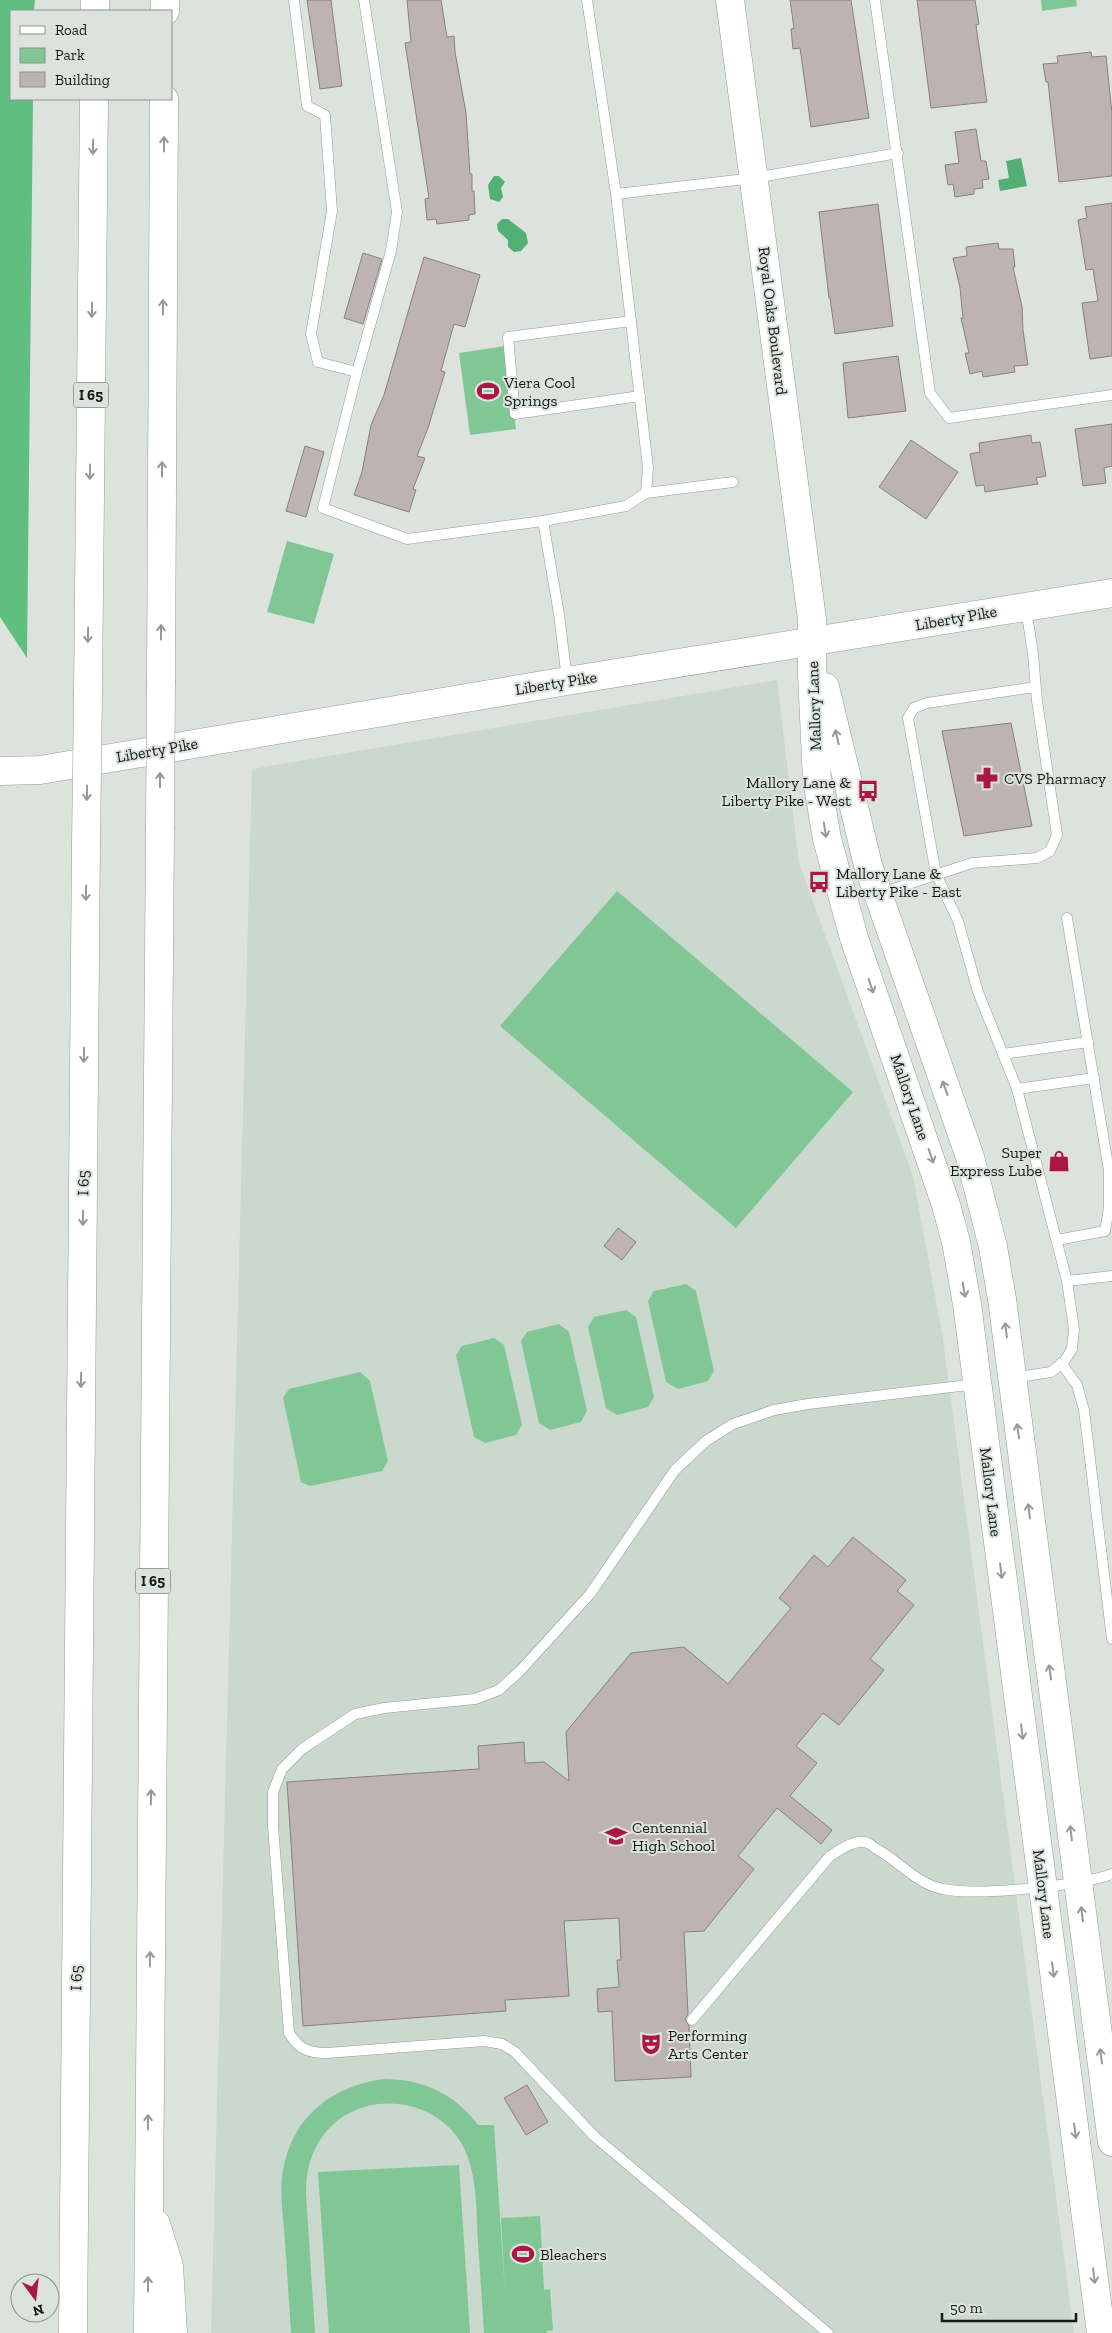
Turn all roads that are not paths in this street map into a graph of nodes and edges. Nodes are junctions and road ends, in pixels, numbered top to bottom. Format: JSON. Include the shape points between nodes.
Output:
{"nodes":[{"id":1,"x":294,"y":0,"type":"edge"},
{"id":2,"x":364,"y":0,"type":"edge"},
{"id":3,"x":587,"y":0,"type":"edge"},
{"id":4,"x":730,"y":0,"type":"edge"},
{"id":5,"x":875,"y":0,"type":"edge"},
{"id":6,"x":94,"y":100,"type":"edge"},
{"id":7,"x":164,"y":100,"type":"edge"},
{"id":8,"x":898,"y":153,"type":"junction"},
{"id":9,"x":754,"y":178,"type":"junction"},
{"id":10,"x":616,"y":194,"type":"junction"},
{"id":11,"x":631,"y":320,"type":"junction"},
{"id":12,"x":357,"y":372,"type":"junction"},
{"id":13,"x":1112,"y":395,"type":"edge"},
{"id":14,"x":640,"y":396,"type":"junction"},
{"id":15,"x":733,"y":482,"type":"dead end"},
{"id":16,"x":646,"y":493,"type":"junction"},
{"id":17,"x":543,"y":521,"type":"junction"},
{"id":18,"x":1112,"y":593,"type":"edge"},
{"id":19,"x":1026,"y":606,"type":"junction"},
{"id":20,"x":813,"y":642,"type":"junction"},
{"id":21,"x":567,"y":680,"type":"junction"},
{"id":22,"x":1035,"y":687,"type":"junction"},
{"id":23,"x":0,"y":771,"type":"edge"},
{"id":24,"x":936,"y":874,"type":"junction"},
{"id":25,"x":877,"y":894,"type":"junction"},
{"id":26,"x":1067,"y":918,"type":"dead end"},
{"id":27,"x":1088,"y":1042,"type":"junction"},
{"id":28,"x":1003,"y":1054,"type":"junction"},
{"id":29,"x":1094,"y":1078,"type":"junction"},
{"id":30,"x":1017,"y":1089,"type":"junction"},
{"id":31,"x":1057,"y":1240,"type":"junction"},
{"id":32,"x":1112,"y":1276,"type":"edge"},
{"id":33,"x":1067,"y":1282,"type":"junction"},
{"id":34,"x":1061,"y":1363,"type":"junction"},
{"id":35,"x":1011,"y":1378,"type":"junction"},
{"id":36,"x":977,"y":1384,"type":"junction"},
{"id":37,"x":1112,"y":1639,"type":"edge"},
{"id":38,"x":1112,"y":1874,"type":"edge"},
{"id":39,"x":1078,"y":1881,"type":"junction"},
{"id":40,"x":1043,"y":1886,"type":"junction"},
{"id":41,"x":692,"y":2020,"type":"dead end"},
{"id":42,"x":1111,"y":2128,"type":"edge"},
{"id":43,"x":148,"y":2197,"type":"junction"},
{"id":44,"x":73,"y":2293,"type":"junction"},
{"id":45,"x":63,"y":2333,"type":"edge"},
{"id":46,"x":72,"y":2333,"type":"edge"},
{"id":47,"x":148,"y":2333,"type":"edge"},
{"id":48,"x":173,"y":2333,"type":"edge"},
{"id":49,"x":828,"y":2333,"type":"edge"},
{"id":50,"x":1101,"y":2333,"type":"edge"}],
"edges":[{"from":1,"to":12,"type":"lane","via":[[307,106],[324,115],[332,212],[311,334],[318,362]]},
{"from":2,"to":12,"type":"lane","via":[[397,212],[390,251]]},
{"from":3,"to":10,"type":"lane"},
{"from":4,"to":9,"type":"main road","name":"Royal Oaks Boulevard"},
{"from":5,"to":8,"type":"lane"},
{"from":6,"to":44,"type":"main road","name":"I 65","number":"I 65","one_way":true,"bridge":true},
{"from":43,"to":7,"type":"main road","number":"I 65","one_way":true,"bridge":true},
{"from":8,"to":9,"type":"lane"},
{"from":8,"to":13,"type":"lane","via":[[930,393],[949,418]]},
{"from":9,"to":10,"type":"lane"},
{"from":9,"to":20,"type":"main road","name":"Royal Oaks Boulevard"},
{"from":10,"to":11,"type":"lane"},
{"from":11,"to":14,"type":"lane"},
{"from":11,"to":14,"type":"lane","via":[[508,337],[515,414]]},
{"from":12,"to":17,"type":"lane","via":[[323,508],[407,539]]},
{"from":14,"to":16,"type":"lane","via":[[648,468]]},
{"from":15,"to":16,"type":"lane"},
{"from":16,"to":17,"type":"lane","via":[[626,506]]},
{"from":17,"to":21,"type":"lane"},
{"from":18,"to":19,"type":"main road","name":"Liberty Pike"},
{"from":19,"to":20,"type":"main road","name":"Liberty Pike"},
{"from":19,"to":22,"type":"lane"},
{"from":20,"to":21,"type":"main road","name":"Liberty Pike"},
{"from":25,"to":20,"type":"main road","name":"Mallory Lane","one_way":true},
{"from":20,"to":36,"type":"main road","name":"Mallory Lane","one_way":true,"via":[[817,780],[827,838],[854,938],[946,1205],[965,1295]]},
{"from":21,"to":23,"type":"main road","name":"Liberty Pike","via":[[40,770]]},
{"from":22,"to":24,"type":"lane","via":[[1057,835],[1050,851],[1038,858],[972,863]]},
{"from":22,"to":24,"type":"lane","via":[[927,704],[914,708],[908,718]]},
{"from":24,"to":25,"type":"lane"},
{"from":24,"to":28,"type":"lane","via":[[958,921],[978,992]]},
{"from":35,"to":25,"type":"main road","name":"Mallory Lane","one_way":true,"via":[[1002,1300],[982,1198]]},
{"from":26,"to":27,"type":"lane"},
{"from":27,"to":28,"type":"lane"},
{"from":27,"to":29,"type":"lane"},
{"from":28,"to":30,"type":"lane"},
{"from":29,"to":30,"type":"lane"},
{"from":29,"to":31,"type":"lane","via":[[1109,1171],[1105,1231]]},
{"from":30,"to":31,"type":"lane"},
{"from":31,"to":33,"type":"lane"},
{"from":32,"to":33,"type":"lane"},
{"from":33,"to":34,"type":"lane","via":[[1074,1328],[1072,1349]]},
{"from":34,"to":35,"type":"lane","via":[[1051,1372]]},
{"from":34,"to":37,"type":"lane","via":[[1077,1385],[1084,1410]]},
{"from":35,"to":36,"type":"main road"},
{"from":39,"to":35,"type":"main road","name":"Mallory Lane","one_way":true},
{"from":36,"to":40,"type":"main road","name":"Mallory Lane","one_way":true},
{"from":36,"to":49,"type":"lane","via":[[808,1404],[774,1410],[733,1424],[706,1441],[675,1470],[590,1594],[499,1690],[475,1699],[355,1714],[302,1748],[282,1769],[273,1792],[289,2033],[296,2044],[312,2053],[484,2041],[502,2044],[515,2052],[594,2136]]},
{"from":38,"to":39,"type":"lane"},
{"from":39,"to":40,"type":"lane"},
{"from":42,"to":39,"type":"main road","name":"Mallory Lane","one_way":true},
{"from":40,"to":41,"type":"lane","via":[[985,1891],[942,1889],[914,1876],[865,1842],[850,1844],[830,1856]]},
{"from":40,"to":50,"type":"main road","name":"Mallory Lane","one_way":true},
{"from":47,"to":43,"type":"main road","number":"I 65","one_way":true},
{"from":43,"to":48,"type":"main road","via":[[169,2266]]},
{"from":44,"to":45,"type":"main road"},
{"from":44,"to":46,"type":"main road","name":"I 65","number":"I 65"}]}
